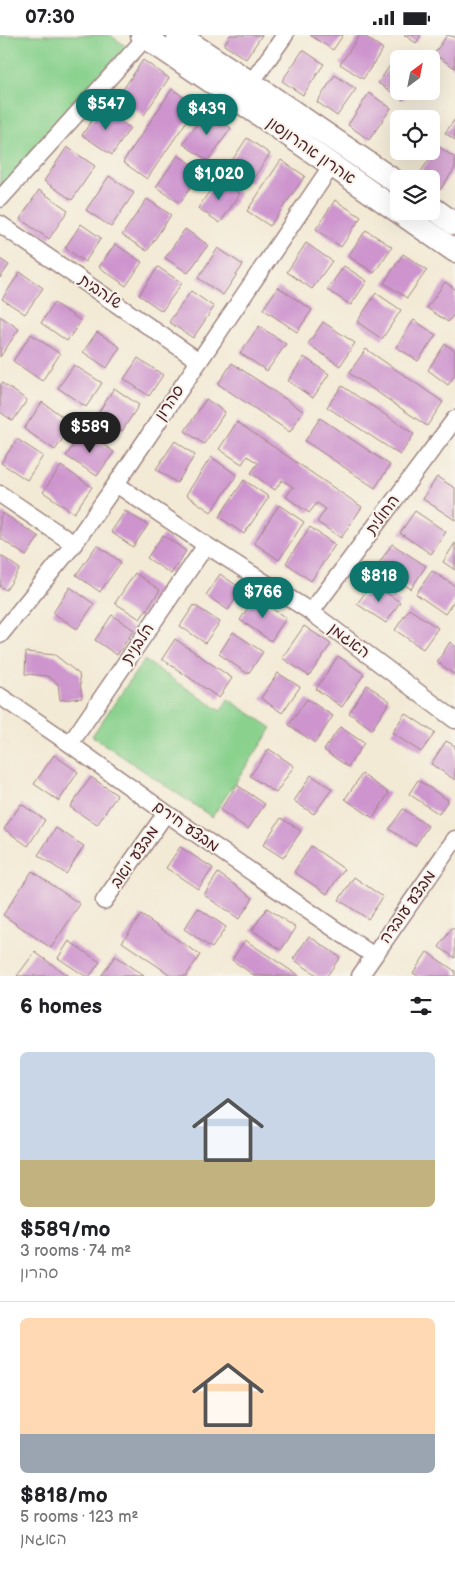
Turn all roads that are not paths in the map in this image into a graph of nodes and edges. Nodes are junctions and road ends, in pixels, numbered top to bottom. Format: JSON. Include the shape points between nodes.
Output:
{"nodes":[{"id":1,"x":178,"y":35,"type":"edge"},
{"id":2,"x":285,"y":35,"type":"edge"},
{"id":3,"x":140,"y":41,"type":"edge"},
{"id":4,"x":251,"y":83,"type":"junction"},
{"id":5,"x":218,"y":86,"type":"junction"},
{"id":6,"x":332,"y":165,"type":"junction"},
{"id":7,"x":390,"y":179,"type":"edge"},
{"id":8,"x":0,"y":199,"type":"edge"},
{"id":9,"x":0,"y":224,"type":"edge"},
{"id":10,"x":455,"y":251,"type":"edge"},
{"id":11,"x":199,"y":361,"type":"junction"},
{"id":12,"x":455,"y":419,"type":"edge"},
{"id":13,"x":116,"y":484,"type":"junction"},
{"id":14,"x":0,"y":494,"type":"edge"},
{"id":15,"x":74,"y":544,"type":"junction"},
{"id":16,"x":206,"y":545,"type":"junction"},
{"id":17,"x":311,"y":612,"type":"junction"},
{"id":18,"x":0,"y":635,"type":"edge"},
{"id":19,"x":0,"y":696,"type":"edge"},
{"id":20,"x":455,"y":720,"type":"edge"},
{"id":21,"x":70,"y":744,"type":"junction"},
{"id":22,"x":166,"y":813,"type":"junction"},
{"id":23,"x":455,"y":839,"type":"edge"},
{"id":24,"x":104,"y":901,"type":"dead end"},
{"id":25,"x":374,"y":956,"type":"junction"},
{"id":26,"x":360,"y":976,"type":"edge"}],
"edges":[{"from":1,"to":4,"type":"street","name":"אהרון אהרונסון"},
{"from":2,"to":4,"type":"street"},
{"from":3,"to":5,"type":"street","name":"אהרון אהרונסון"},
{"from":3,"to":8,"type":"street"},
{"from":4,"to":5,"type":"street","via":[[233,88]]},
{"from":4,"to":7,"type":"street","name":"אהרון אהרונסון"},
{"from":5,"to":6,"type":"street","name":"אהרון אהרונסון"},
{"from":6,"to":10,"type":"street","name":"אהרון אהרונסון"},
{"from":6,"to":11,"type":"street","name":"סהרון"},
{"from":9,"to":11,"type":"street","name":"שלהבית"},
{"from":11,"to":13,"type":"street","name":"סהרון"},
{"from":12,"to":17,"type":"street","name":"החולית"},
{"from":13,"to":15,"type":"street","name":"סהרון"},
{"from":13,"to":16,"type":"street","name":"האגמן"},
{"from":14,"to":15,"type":"street"},
{"from":15,"to":18,"type":"street","name":"סהרון"},
{"from":16,"to":17,"type":"street","name":"האגמן"},
{"from":16,"to":21,"type":"street","name":"הלבנית"},
{"from":17,"to":20,"type":"street","name":"האגמן"},
{"from":19,"to":21,"type":"street","name":"מבצע חירם"},
{"from":21,"to":22,"type":"street","name":"מבצע חירם"},
{"from":22,"to":24,"type":"street","name":"מבצע יואב"},
{"from":22,"to":25,"type":"street","name":"מבצע חירם"},
{"from":23,"to":25,"type":"street","name":"מבצע עובדה"},
{"from":25,"to":26,"type":"street","name":"מבצע עובדה"}]}
